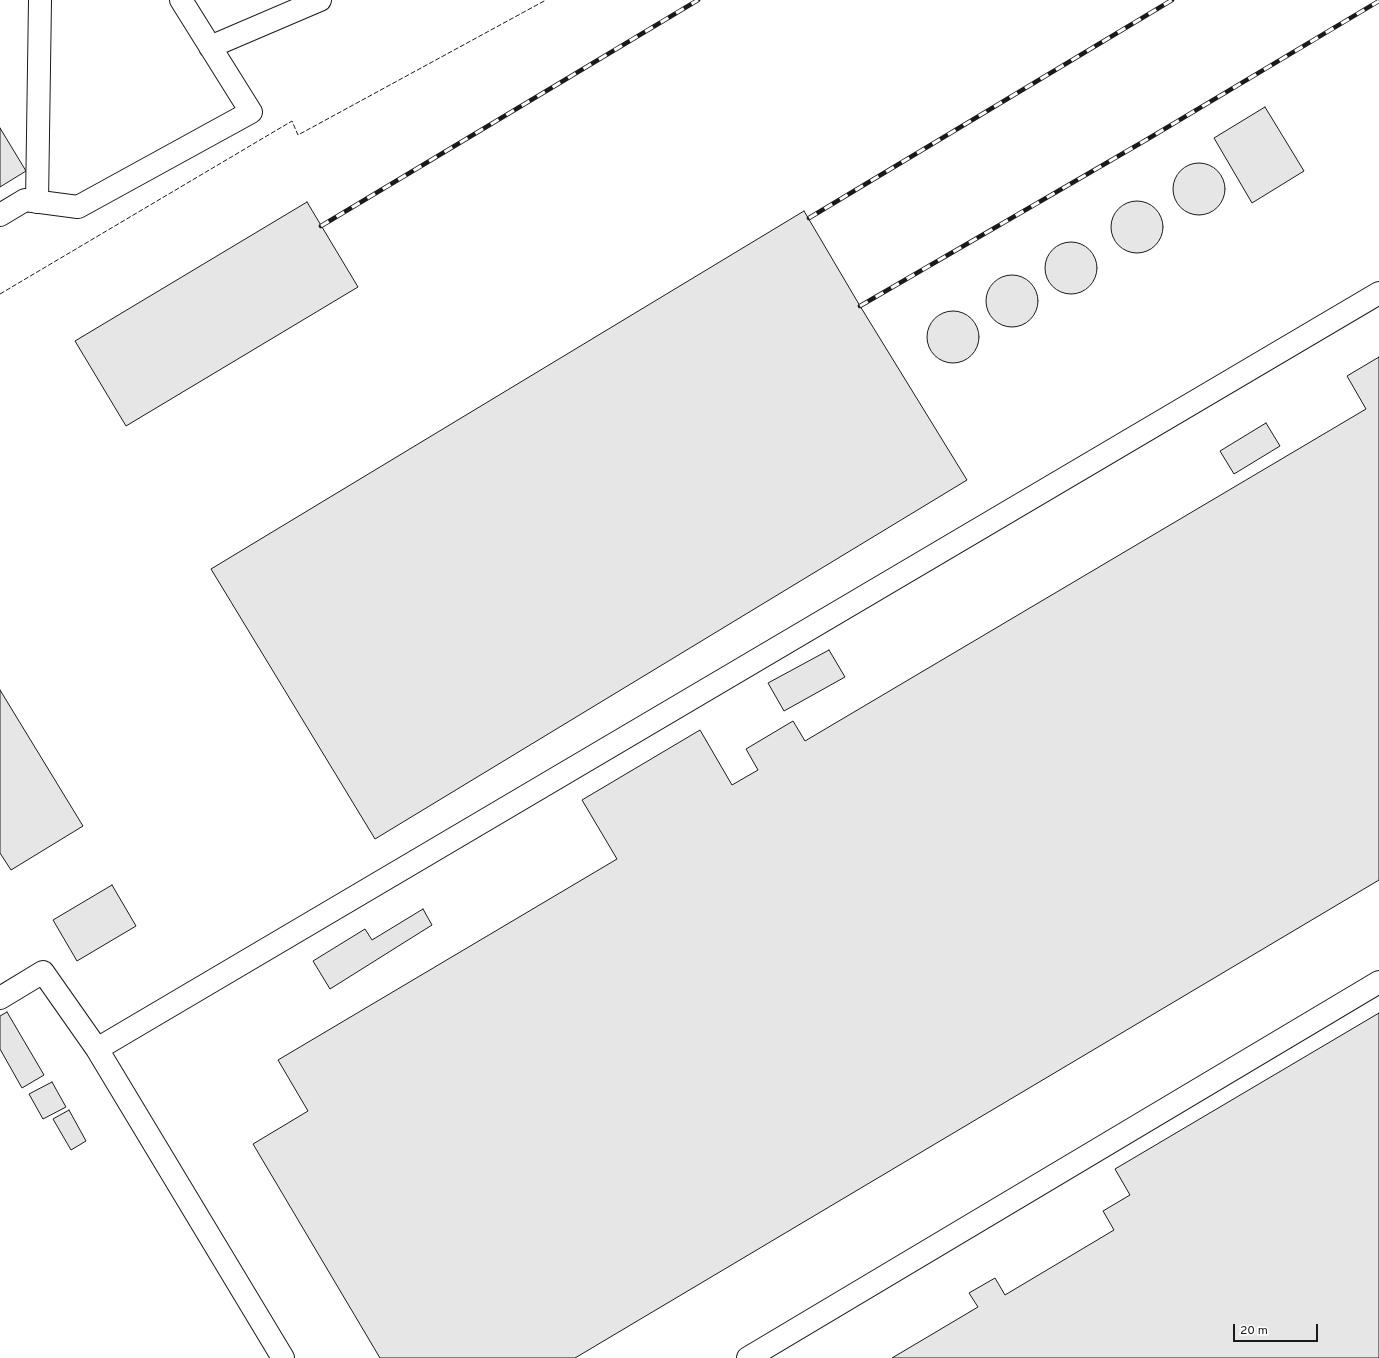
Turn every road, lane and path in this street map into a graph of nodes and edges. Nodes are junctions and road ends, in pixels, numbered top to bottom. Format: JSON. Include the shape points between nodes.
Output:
{"nodes":[{"id":1,"x":40,"y":0,"type":"edge"},
{"id":2,"x":181,"y":0,"type":"edge"},
{"id":3,"x":320,"y":0,"type":"edge"},
{"id":4,"x":210,"y":47,"type":"junction"},
{"id":5,"x":37,"y":202,"type":"junction"},
{"id":6,"x":0,"y":215,"type":"edge"},
{"id":7,"x":1379,"y":293,"type":"edge"},
{"id":8,"x":1379,"y":982,"type":"edge"},
{"id":9,"x":0,"y":998,"type":"edge"},
{"id":10,"x":98,"y":1050,"type":"junction"},
{"id":11,"x":284,"y":1358,"type":"edge"},
{"id":12,"x":748,"y":1358,"type":"edge"}],
"edges":[{"from":1,"to":5,"type":"lane"},
{"from":2,"to":4,"type":"lane"},
{"from":3,"to":4,"type":"lane"},
{"from":4,"to":5,"type":"lane","via":[[251,112],[78,207]]},
{"from":5,"to":6,"type":"lane","via":[[25,200]]},
{"from":7,"to":10,"type":"lane"},
{"from":8,"to":12,"type":"lane"},
{"from":9,"to":10,"type":"lane","via":[[43,972]]},
{"from":10,"to":11,"type":"lane"}]}
